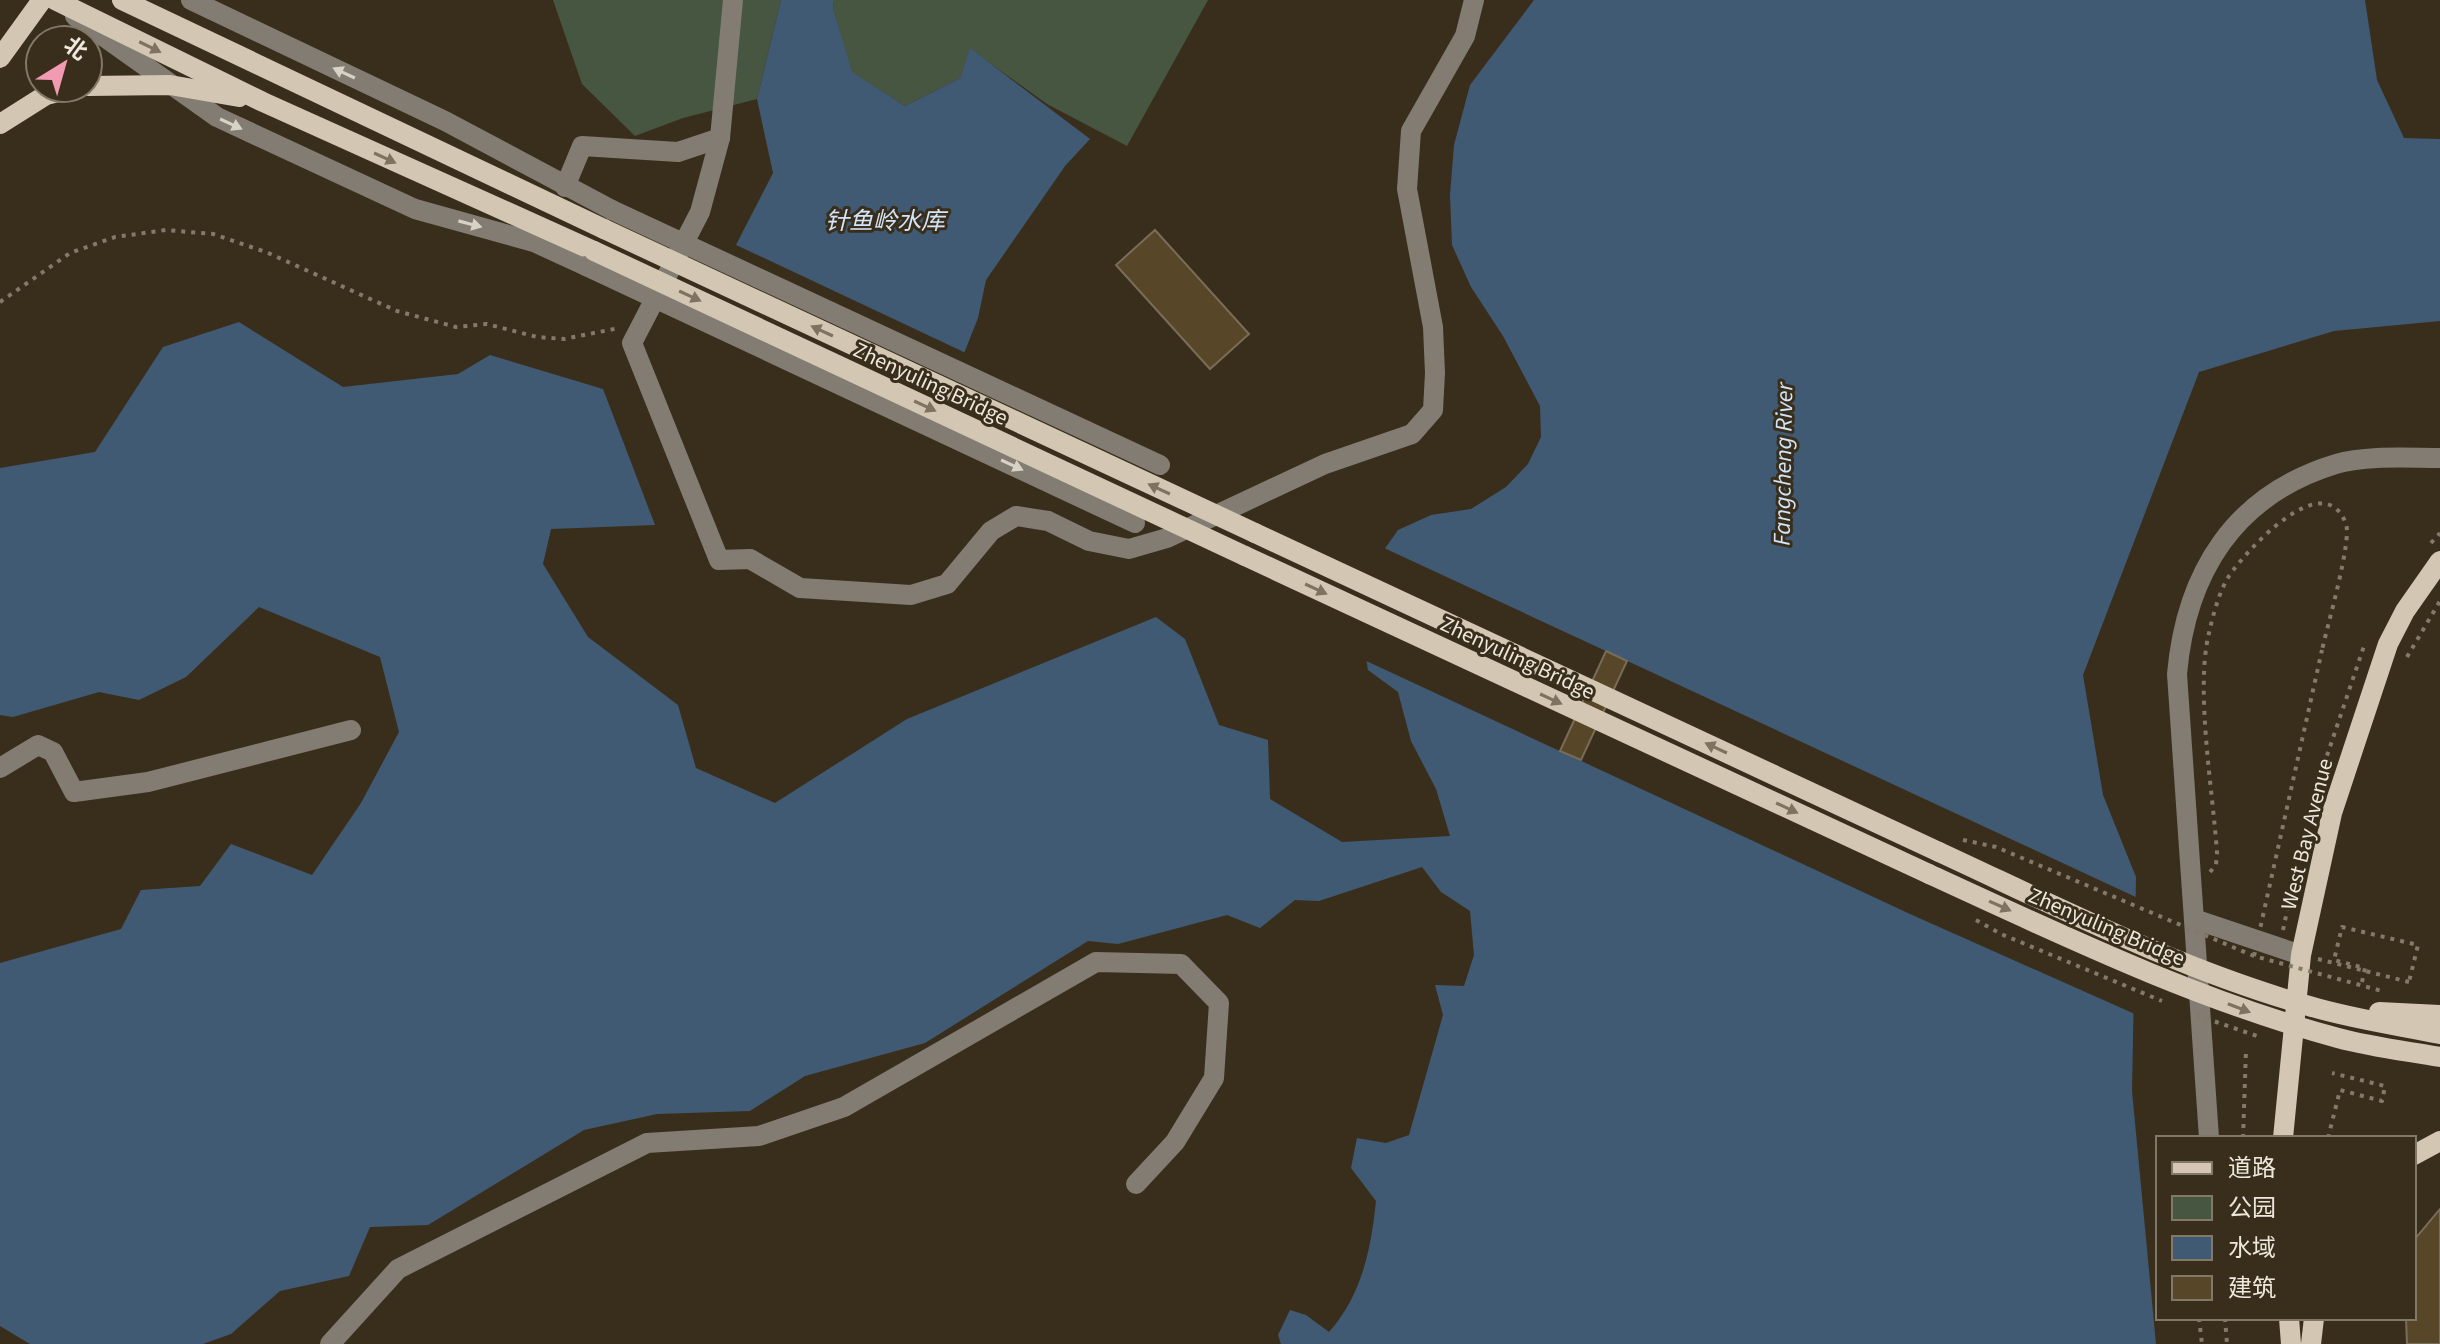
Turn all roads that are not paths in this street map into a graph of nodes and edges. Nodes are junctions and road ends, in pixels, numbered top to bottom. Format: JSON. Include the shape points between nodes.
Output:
{"nodes":[{"id":1,"x":42,"y":0,"type":"edge"},
{"id":2,"x":54,"y":0,"type":"edge"},
{"id":3,"x":122,"y":0,"type":"edge"},
{"id":4,"x":191,"y":0,"type":"edge"},
{"id":5,"x":733,"y":0,"type":"edge"},
{"id":6,"x":1474,"y":0,"type":"edge"},
{"id":7,"x":0,"y":58,"type":"edge"},
{"id":8,"x":170,"y":85,"type":"junction"},
{"id":9,"x":104,"y":86,"type":"edge"},
{"id":10,"x":263,"y":102,"type":"junction"},
{"id":11,"x":32,"y":104,"type":"edge"},
{"id":12,"x":0,"y":124,"type":"edge"},
{"id":13,"x":720,"y":138,"type":"junction"},
{"id":14,"x":565,"y":187,"type":"junction"},
{"id":15,"x":608,"y":220,"type":"junction"},
{"id":16,"x":590,"y":259,"type":"junction"},
{"id":17,"x":2440,"y":458,"type":"edge"},
{"id":18,"x":1160,"y":465,"type":"dead end"},
{"id":19,"x":1135,"y":523,"type":"dead end"},
{"id":20,"x":2440,"y":561,"type":"edge"},
{"id":21,"x":351,"y":730,"type":"dead end"},
{"id":22,"x":0,"y":768,"type":"edge"},
{"id":23,"x":2194,"y":919,"type":"junction"},
{"id":24,"x":2310,"y":957,"type":"junction"},
{"id":25,"x":2308,"y":1006,"type":"junction"},
{"id":26,"x":2440,"y":1015,"type":"edge"},
{"id":27,"x":2440,"y":1034,"type":"edge"},
{"id":28,"x":2440,"y":1057,"type":"edge"},
{"id":29,"x":2209,"y":1136,"type":"edge"},
{"id":30,"x":2283,"y":1136,"type":"edge"},
{"id":31,"x":2440,"y":1141,"type":"edge"},
{"id":32,"x":2416,"y":1154,"type":"edge"},
{"id":33,"x":1136,"y":1184,"type":"dead end"},
{"id":34,"x":2289,"y":1320,"type":"edge"},
{"id":35,"x":2314,"y":1320,"type":"edge"},
{"id":36,"x":330,"y":1344,"type":"edge"},
{"id":37,"x":2291,"y":1344,"type":"edge"},
{"id":38,"x":2311,"y":1344,"type":"edge"}],
"edges":[{"from":1,"to":7,"type":"main road"},
{"from":2,"to":8,"type":"street"},
{"from":2,"to":10,"type":"main road","one_way":true},
{"from":3,"to":15,"type":"main road","name":"Zhenyuling Bridge"},
{"from":14,"to":4,"type":"street","one_way":true,"via":[[445,121]]},
{"from":5,"to":13,"type":"street"},
{"from":6,"to":13,"type":"street","via":[[1465,36],[1411,131],[1407,189],[1433,327],[1433,410],[1412,434],[1325,464],[1167,538],[1129,549],[1089,541],[1048,521],[1016,516],[991,531],[947,584],[911,595],[800,588],[750,559],[719,560],[632,343],[700,212]]},
{"from":8,"to":9,"type":"main road"},
{"from":8,"to":10,"type":"main road"},
{"from":8,"to":16,"type":"street","one_way":true,"via":[[217,117],[415,209]]},
{"from":10,"to":16,"type":"main road","name":"Zhenyuling Bridge","one_way":true},
{"from":11,"to":12,"type":"main road"},
{"from":13,"to":14,"type":"street","via":[[678,152],[582,146]]},
{"from":14,"to":15,"type":"street"},
{"from":15,"to":18,"type":"street","bridge":true},
{"from":25,"to":15,"type":"main road","name":"Zhenyuling Bridge","one_way":true,"bridge":true,"via":[[2122,937]]},
{"from":16,"to":19,"type":"street","one_way":true,"bridge":true},
{"from":16,"to":28,"type":"main road","name":"Zhenyuling Bridge","one_way":true,"bridge":true,"via":[[2113,958],[2260,1015],[2341,1039]]},
{"from":17,"to":23,"type":"street","via":[[2338,464],[2283,486],[2241,519],[2207,562],[2181,629],[2177,674]]},
{"from":20,"to":24,"type":"main road","name":"West Bay Avenue","via":[[2405,611],[2371,690],[2332,813]]},
{"from":21,"to":22,"type":"street","via":[[148,782],[74,792],[53,752],[38,745]]},
{"from":23,"to":24,"type":"street"},
{"from":23,"to":29,"type":"street"},
{"from":24,"to":30,"type":"main road","name":"West Bay Avenue"},
{"from":25,"to":26,"type":"main road","bridge":true},
{"from":25,"to":27,"type":"main road","name":"Zhenyuling Bridge","bridge":true},
{"from":31,"to":32,"type":"main road"},
{"from":33,"to":36,"type":"street","via":[[1175,1142],[1214,1078],[1219,1003],[1181,964],[1096,962],[844,1107],[759,1136],[647,1143],[569,1179],[398,1269]]},
{"from":34,"to":37,"type":"main road"},
{"from":35,"to":38,"type":"main road"}]}
